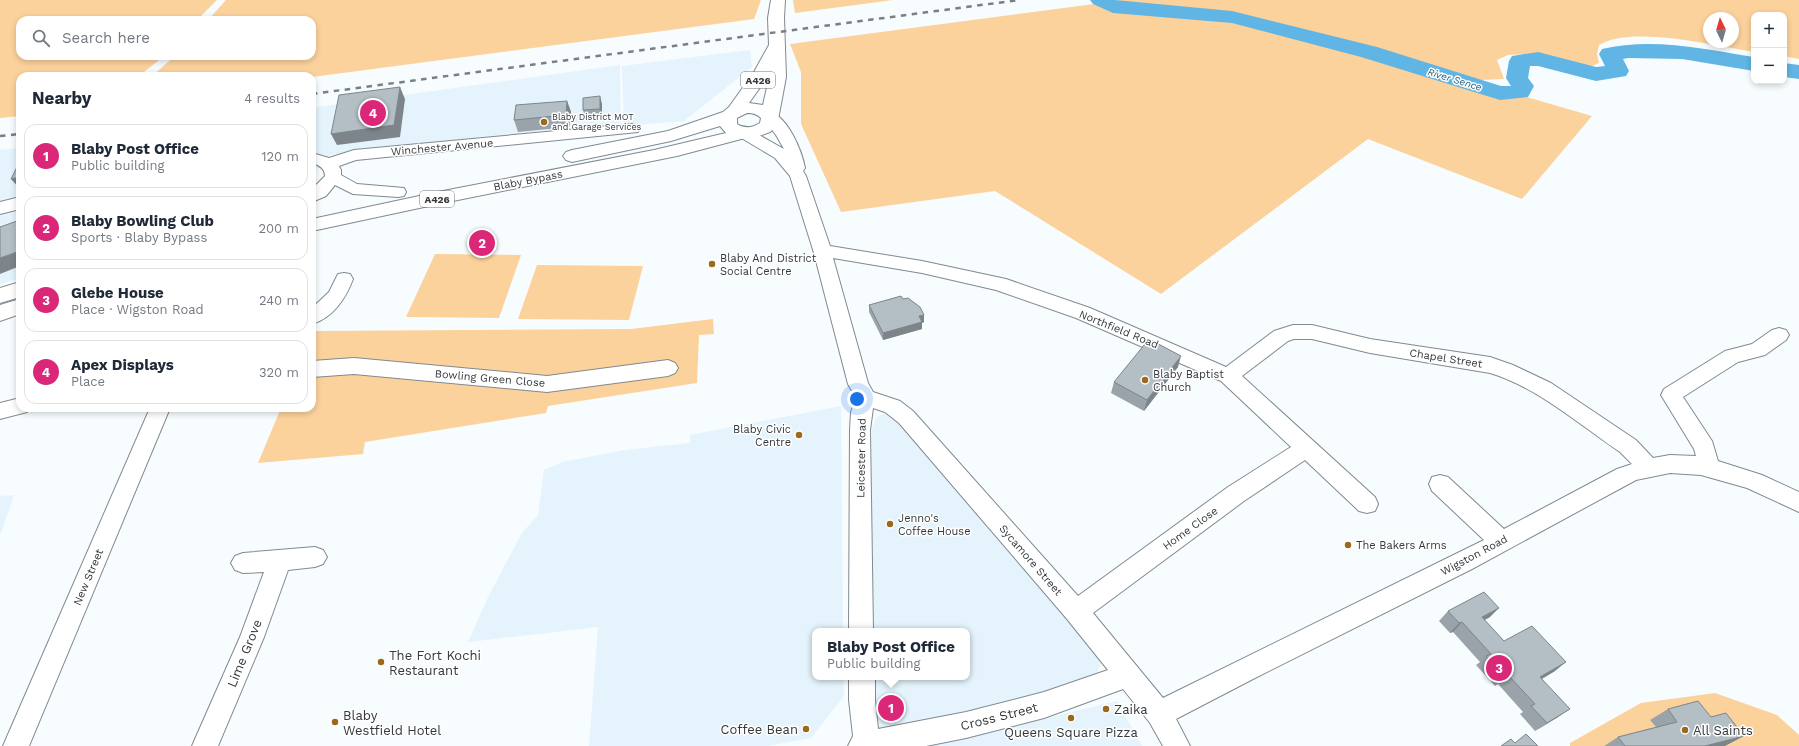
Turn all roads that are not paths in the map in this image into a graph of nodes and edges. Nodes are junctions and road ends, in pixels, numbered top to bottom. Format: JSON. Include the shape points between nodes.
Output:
{"nodes":[{"id":1,"x":778,"y":0,"type":"edge"},
{"id":2,"x":776,"y":46,"type":"junction"},
{"id":3,"x":732,"y":114,"type":"junction"},
{"id":4,"x":769,"y":116,"type":"junction"},
{"id":5,"x":632,"y":129,"type":"dead end"},
{"id":6,"x":743,"y":133,"type":"junction"},
{"id":7,"x":316,"y":159,"type":"edge"},
{"id":8,"x":330,"y":171,"type":"junction"},
{"id":9,"x":798,"y":176,"type":"junction"},
{"id":10,"x":398,"y":192,"type":"junction"},
{"id":11,"x":316,"y":194,"type":"edge"},
{"id":12,"x":16,"y":204,"type":"edge"},
{"id":13,"x":0,"y":208,"type":"edge"},
{"id":14,"x":316,"y":210,"type":"edge"},
{"id":15,"x":316,"y":224,"type":"edge"},
{"id":16,"x":822,"y":253,"type":"junction"},
{"id":17,"x":344,"y":279,"type":"dead end"},
{"id":18,"x":16,"y":290,"type":"edge"},
{"id":19,"x":0,"y":296,"type":"edge"},
{"id":20,"x":16,"y":307,"type":"edge"},
{"id":21,"x":0,"y":313,"type":"edge"},
{"id":22,"x":316,"y":315,"type":"edge"},
{"id":23,"x":1780,"y":335,"type":"dead end"},
{"id":24,"x":668,"y":368,"type":"dead end"},
{"id":25,"x":316,"y":369,"type":"edge"},
{"id":26,"x":1228,"y":376,"type":"junction"},
{"id":27,"x":866,"y":398,"type":"junction"},
{"id":28,"x":16,"y":407,"type":"edge"},
{"id":29,"x":0,"y":411,"type":"edge"},
{"id":30,"x":158,"y":412,"type":"edge"},
{"id":31,"x":1306,"y":448,"type":"junction"},
{"id":32,"x":1648,"y":467,"type":"junction"},
{"id":33,"x":1709,"y":468,"type":"junction"},
{"id":34,"x":1440,"y":484,"type":"dead end"},
{"id":35,"x":1799,"y":502,"type":"edge"},
{"id":36,"x":1367,"y":504,"type":"dead end"},
{"id":37,"x":1501,"y":541,"type":"junction"},
{"id":38,"x":315,"y":556,"type":"dead end"},
{"id":39,"x":280,"y":560,"type":"junction"},
{"id":40,"x":243,"y":563,"type":"dead end"},
{"id":41,"x":1076,"y":611,"type":"junction"},
{"id":42,"x":861,"y":628,"type":"edge"},
{"id":43,"x":1127,"y":676,"type":"junction"},
{"id":44,"x":862,"y":680,"type":"edge"},
{"id":45,"x":1159,"y":714,"type":"junction"},
{"id":46,"x":16,"y":746,"type":"edge"},
{"id":47,"x":205,"y":746,"type":"edge"},
{"id":48,"x":865,"y":746,"type":"edge"},
{"id":49,"x":1177,"y":746,"type":"edge"}],
"edges":[{"from":1,"to":2,"type":"main road","number":"A426"},
{"from":2,"to":3,"type":"main road","number":"A426","via":[[758,79]]},
{"from":2,"to":4,"type":"main road","number":"A426","via":[[777,84]]},
{"from":3,"to":4,"type":"main road","name":"Blaby Bypass","via":[[754,108],[765,111]]},
{"from":3,"to":6,"type":"main road","via":[[728,125]]},
{"from":3,"to":10,"type":"main road","name":"Blaby Bypass","number":"A426","via":[[683,133]]},
{"from":4,"to":6,"type":"main road","name":"Blaby Bypass","via":[[768,125],[764,128]]},
{"from":4,"to":9,"type":"street","via":[[780,128],[791,147]]},
{"from":5,"to":8,"type":"street","name":"Winchester Avenue","via":[[557,143],[354,155]]},
{"from":6,"to":9,"type":"street","via":[[781,154]]},
{"from":6,"to":15,"type":"main road","name":"Blaby Bypass","number":"A426","via":[[645,157]]},
{"from":7,"to":8,"type":"street"},
{"from":8,"to":10,"type":"street","via":[[354,189]]},
{"from":8,"to":11,"type":"street","name":"Winchester Avenue","via":[[320,192]]},
{"from":9,"to":16,"type":"street"},
{"from":10,"to":14,"type":"main road","name":"Blaby Bypass","number":"A426"},
{"from":12,"to":13,"type":"street"},
{"from":16,"to":26,"type":"street","name":"Northfield Road","via":[[835,252],[922,267],[999,284],[1083,313]]},
{"from":16,"to":27,"type":"street","via":[[858,384]]},
{"from":17,"to":22,"type":"street","via":[[339,293],[327,308]]},
{"from":18,"to":19,"type":"main road"},
{"from":20,"to":21,"type":"main road"},
{"from":23,"to":33,"type":"street","via":[[1758,350],[1732,356],[1671,395],[1704,447]]},
{"from":24,"to":25,"type":"street","name":"Bowling Green Close","via":[[547,384],[354,366]]},
{"from":26,"to":31,"type":"street","name":"Northfield Road"},
{"from":26,"to":32,"type":"street","name":"Chapel Street","via":[[1281,336],[1293,332],[1312,332],[1370,346],[1490,365],[1544,389],[1628,446]]},
{"from":27,"to":41,"type":"street","name":"Sycamore Street","via":[[897,407]]},
{"from":27,"to":42,"type":"street","name":"Leicester Road","via":[[861,412],[860,430]]},
{"from":28,"to":29,"type":"street"},
{"from":30,"to":46,"type":"street","name":"New Street"},
{"from":31,"to":36,"type":"street","name":"Northfield Road"},
{"from":31,"to":41,"type":"street","name":"Home Close","via":[[1236,494]]},
{"from":32,"to":33,"type":"street","name":"Wigston Road","via":[[1671,464]]},
{"from":32,"to":37,"type":"street","name":"Wigston Road","via":[[1625,475]]},
{"from":33,"to":35,"type":"street","name":"Wigston Road","via":[[1769,487]]},
{"from":34,"to":37,"type":"street"},
{"from":37,"to":45,"type":"street","name":"Wigston Road"},
{"from":38,"to":39,"type":"street"},
{"from":39,"to":40,"type":"street"},
{"from":39,"to":47,"type":"street","name":"Lime Grove","via":[[252,637]]},
{"from":41,"to":43,"type":"street","name":"Sycamore Street"},
{"from":43,"to":45,"type":"street","name":"Sycamore Street"},
{"from":43,"to":48,"type":"street","name":"Cross Street","via":[[1037,707]]},
{"from":44,"to":48,"type":"street"},
{"from":45,"to":49,"type":"street","name":"Sycamore Street"}]}
